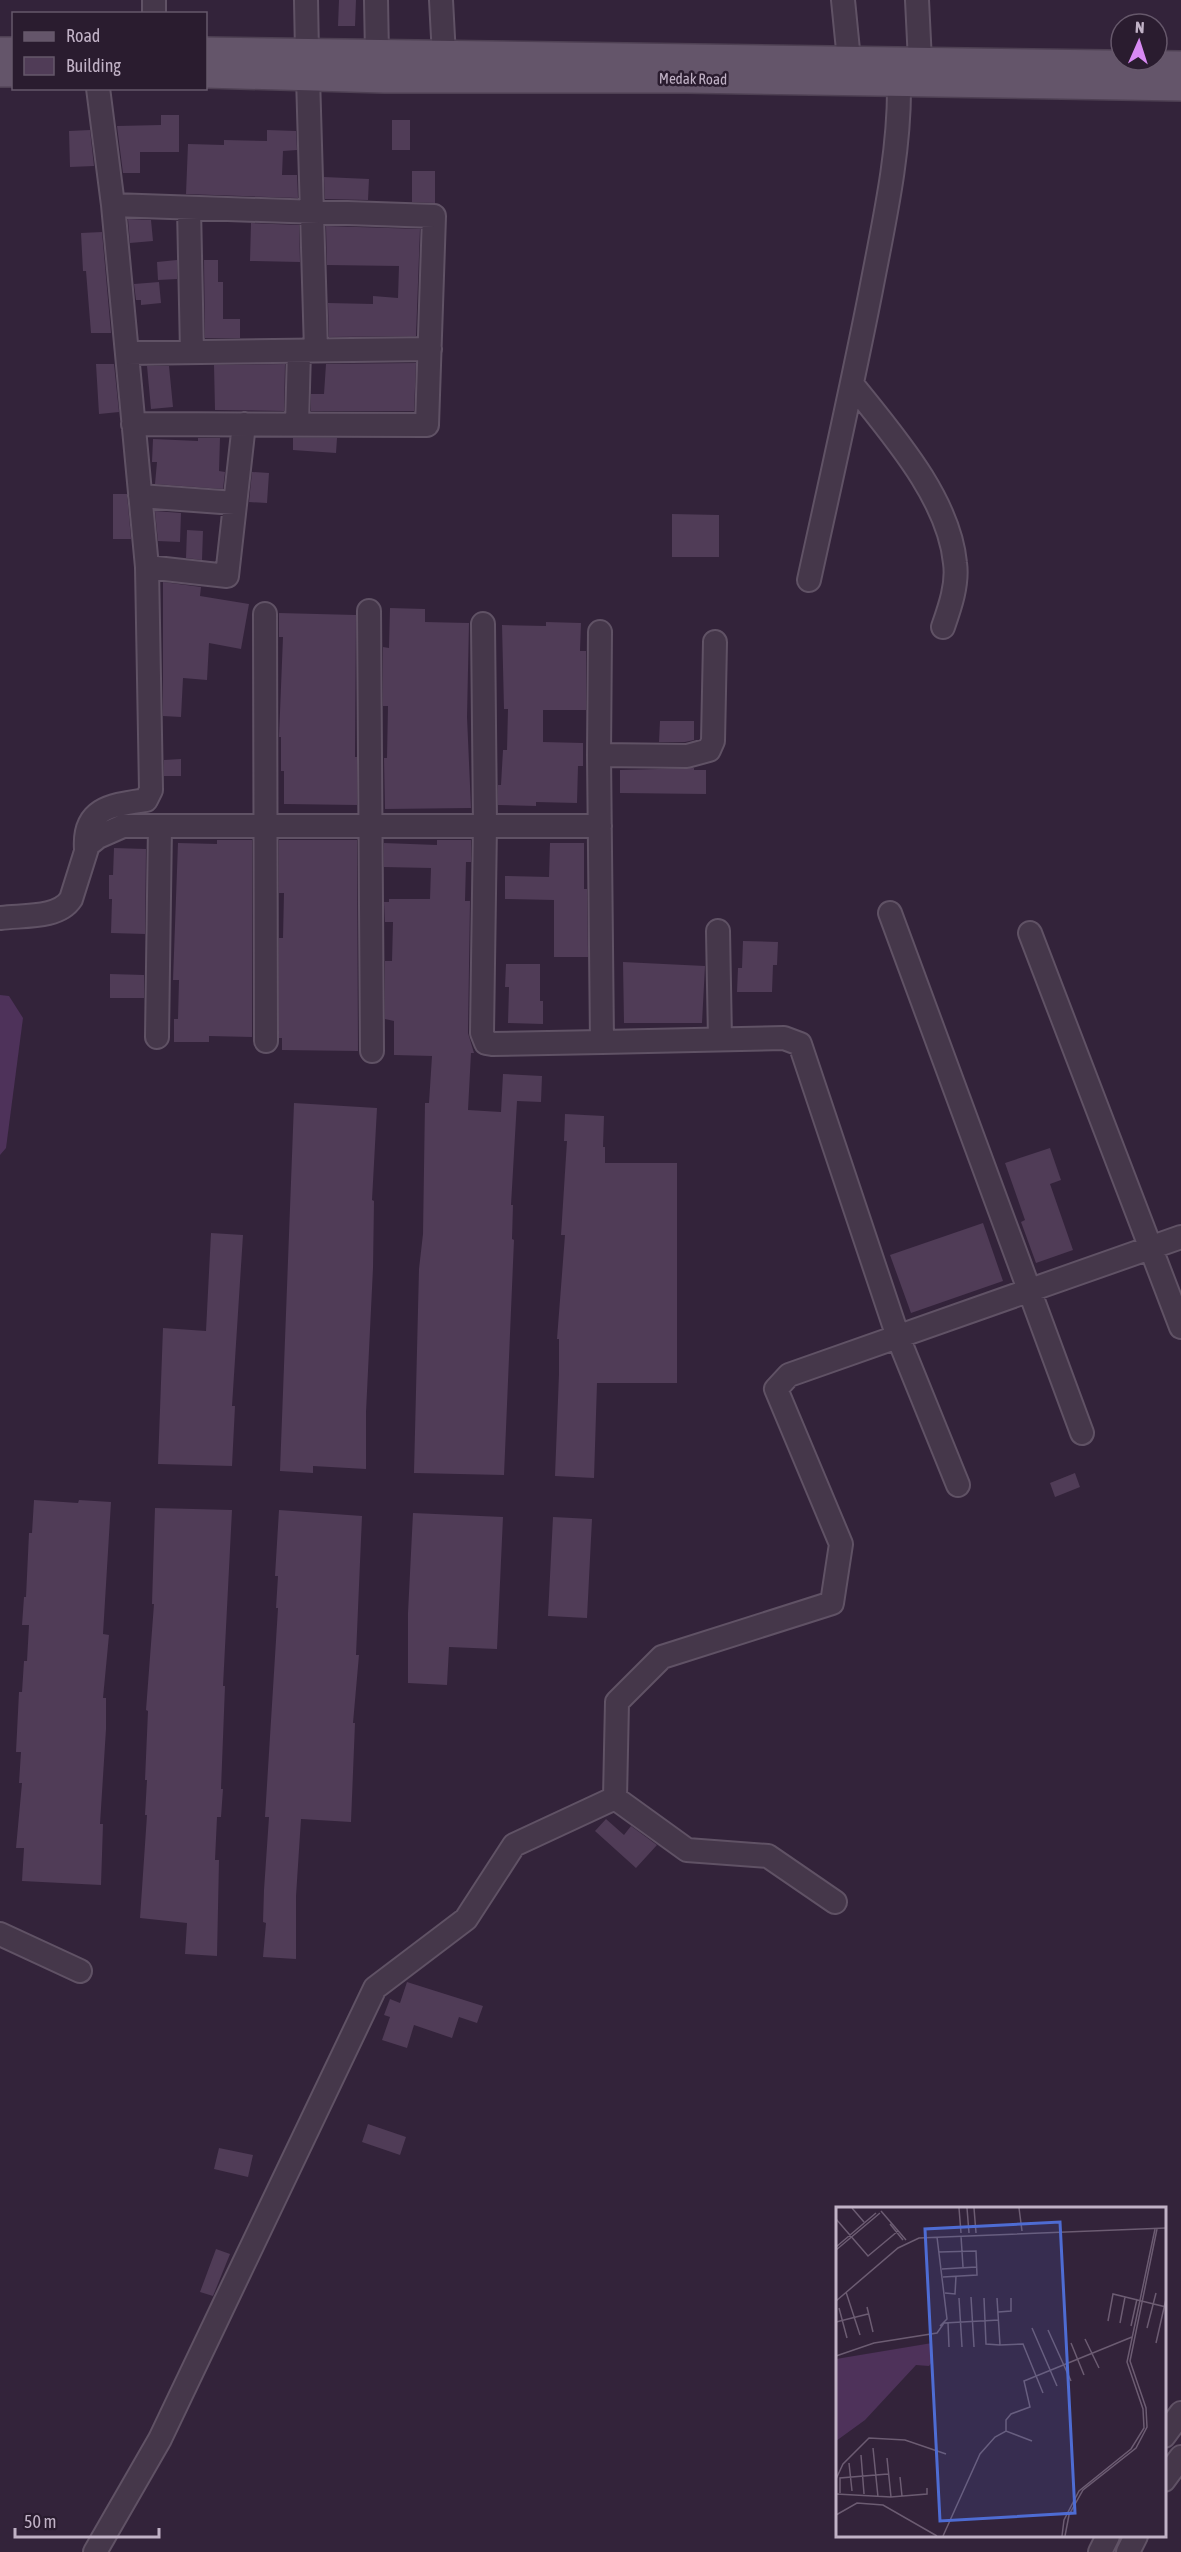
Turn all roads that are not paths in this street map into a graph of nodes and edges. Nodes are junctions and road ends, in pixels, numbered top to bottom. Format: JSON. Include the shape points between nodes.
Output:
{"nodes":[{"id":1,"x":306,"y":0,"type":"edge"},
{"id":2,"x":376,"y":0,"type":"edge"},
{"id":3,"x":441,"y":0,"type":"edge"},
{"id":4,"x":843,"y":0,"type":"edge"},
{"id":5,"x":917,"y":0,"type":"edge"},
{"id":6,"x":207,"y":51,"type":"edge"},
{"id":7,"x":377,"y":54,"type":"junction"},
{"id":8,"x":444,"y":56,"type":"junction"},
{"id":9,"x":849,"y":60,"type":"junction"},
{"id":10,"x":920,"y":61,"type":"junction"},
{"id":11,"x":308,"y":64,"type":"junction"},
{"id":12,"x":1181,"y":65,"type":"edge"},
{"id":13,"x":1000,"y":73,"type":"junction"},
{"id":14,"x":207,"y":74,"type":"edge"},
{"id":15,"x":899,"y":82,"type":"junction"},
{"id":16,"x":1181,"y":87,"type":"edge"},
{"id":17,"x":98,"y":90,"type":"edge"},
{"id":18,"x":113,"y":205,"type":"junction"},
{"id":19,"x":189,"y":208,"type":"junction"},
{"id":20,"x":312,"y":212,"type":"junction"},
{"id":21,"x":430,"y":349,"type":"junction"},
{"id":22,"x":308,"y":350,"type":"junction"},
{"id":23,"x":192,"y":352,"type":"junction"},
{"id":24,"x":127,"y":353,"type":"junction"},
{"id":25,"x":852,"y":384,"type":"junction"},
{"id":26,"x":134,"y":423,"type":"junction"},
{"id":27,"x":244,"y":424,"type":"junction"},
{"id":28,"x":297,"y":424,"type":"junction"},
{"id":29,"x":140,"y":496,"type":"junction"},
{"id":30,"x":235,"y":503,"type":"junction"},
{"id":31,"x":147,"y":567,"type":"junction"},
{"id":32,"x":809,"y":580,"type":"dead end"},
{"id":33,"x":369,"y":611,"type":"dead end"},
{"id":34,"x":265,"y":614,"type":"dead end"},
{"id":35,"x":483,"y":624,"type":"dead end"},
{"id":36,"x":943,"y":627,"type":"dead end"},
{"id":37,"x":600,"y":632,"type":"dead end"},
{"id":38,"x":715,"y":642,"type":"dead end"},
{"id":39,"x":599,"y":755,"type":"junction"},
{"id":40,"x":485,"y":824,"type":"junction"},
{"id":41,"x":372,"y":825,"type":"junction"},
{"id":42,"x":160,"y":826,"type":"junction"},
{"id":43,"x":265,"y":826,"type":"junction"},
{"id":44,"x":600,"y":826,"type":"junction"},
{"id":45,"x":86,"y":849,"type":"junction"},
{"id":46,"x":890,"y":913,"type":"dead end"},
{"id":47,"x":0,"y":918,"type":"edge"},
{"id":48,"x":718,"y":931,"type":"dead end"},
{"id":49,"x":1030,"y":933,"type":"dead end"},
{"id":50,"x":156,"y":1037,"type":"dead end"},
{"id":51,"x":720,"y":1040,"type":"junction"},
{"id":52,"x":266,"y":1041,"type":"dead end"},
{"id":53,"x":602,"y":1042,"type":"junction"},
{"id":54,"x":372,"y":1051,"type":"dead end"},
{"id":55,"x":1181,"y":1238,"type":"edge"},
{"id":56,"x":1150,"y":1249,"type":"junction"},
{"id":57,"x":1028,"y":1292,"type":"junction"},
{"id":58,"x":1181,"y":1328,"type":"edge"},
{"id":59,"x":898,"y":1337,"type":"junction"},
{"id":60,"x":1082,"y":1433,"type":"dead end"},
{"id":61,"x":958,"y":1485,"type":"dead end"},
{"id":62,"x":615,"y":1798,"type":"junction"},
{"id":63,"x":835,"y":1902,"type":"dead end"},
{"id":64,"x":0,"y":1934,"type":"edge"},
{"id":65,"x":80,"y":1971,"type":"dead end"},
{"id":66,"x":1181,"y":2457,"type":"edge"},
{"id":67,"x":1166,"y":2477,"type":"edge"},
{"id":68,"x":1107,"y":2537,"type":"edge"},
{"id":69,"x":1135,"y":2537,"type":"edge"},
{"id":70,"x":95,"y":2552,"type":"edge"},
{"id":71,"x":1100,"y":2552,"type":"edge"},
{"id":72,"x":1128,"y":2552,"type":"edge"}],
"edges":[{"from":1,"to":11,"type":"street"},
{"from":2,"to":7,"type":"street"},
{"from":3,"to":8,"type":"street"},
{"from":4,"to":9,"type":"street"},
{"from":5,"to":10,"type":"street"},
{"from":6,"to":11,"type":"main road","name":"Medak Road"},
{"from":7,"to":8,"type":"main road","name":"Medak Road"},
{"from":7,"to":11,"type":"main road","name":"Medak Road"},
{"from":8,"to":9,"type":"main road","name":"Medak Road"},
{"from":9,"to":10,"type":"main road","name":"Medak Road"},
{"from":10,"to":13,"type":"main road","name":"Medak Road"},
{"from":11,"to":14,"type":"main road","name":"Medak Road"},
{"from":11,"to":15,"type":"main road","name":"Medak Road","via":[[674,79]]},
{"from":11,"to":20,"type":"street"},
{"from":12,"to":13,"type":"main road","name":"Medak Road"},
{"from":13,"to":15,"type":"main road","name":"Medak Road"},
{"from":13,"to":16,"type":"main road","name":"Medak Road"},
{"from":15,"to":25,"type":"street","via":[[898,134]]},
{"from":17,"to":18,"type":"street"},
{"from":18,"to":19,"type":"street"},
{"from":18,"to":24,"type":"street"},
{"from":19,"to":20,"type":"street"},
{"from":19,"to":23,"type":"street"},
{"from":20,"to":21,"type":"street","via":[[434,216]]},
{"from":20,"to":22,"type":"street"},
{"from":21,"to":22,"type":"street"},
{"from":21,"to":28,"type":"street","via":[[427,425]]},
{"from":22,"to":23,"type":"street"},
{"from":22,"to":28,"type":"street"},
{"from":23,"to":24,"type":"street"},
{"from":24,"to":26,"type":"street"},
{"from":25,"to":32,"type":"street"},
{"from":25,"to":36,"type":"street","via":[[919,471],[947,532],[956,564]]},
{"from":26,"to":27,"type":"street"},
{"from":26,"to":29,"type":"street"},
{"from":27,"to":28,"type":"street"},
{"from":27,"to":30,"type":"street"},
{"from":29,"to":30,"type":"street"},
{"from":29,"to":31,"type":"street"},
{"from":30,"to":31,"type":"street","via":[[227,576]]},
{"from":31,"to":45,"type":"street","via":[[151,790],[146,800],[109,805],[94,817],[85,833]]},
{"from":33,"to":41,"type":"street"},
{"from":34,"to":43,"type":"street"},
{"from":35,"to":40,"type":"street"},
{"from":37,"to":39,"type":"street"},
{"from":38,"to":39,"type":"street","via":[[713,741],[709,750],[687,756]]},
{"from":39,"to":44,"type":"street"},
{"from":40,"to":41,"type":"street"},
{"from":40,"to":44,"type":"street"},
{"from":40,"to":53,"type":"street","via":[[482,1033],[486,1042]]},
{"from":41,"to":43,"type":"street"},
{"from":41,"to":54,"type":"street"},
{"from":42,"to":43,"type":"street"},
{"from":42,"to":45,"type":"street","via":[[123,826],[98,837]]},
{"from":42,"to":50,"type":"street"},
{"from":43,"to":52,"type":"street"},
{"from":44,"to":53,"type":"street"},
{"from":45,"to":47,"type":"street","via":[[66,906],[52,912]]},
{"from":46,"to":57,"type":"street"},
{"from":48,"to":51,"type":"street"},
{"from":49,"to":56,"type":"street"},
{"from":51,"to":53,"type":"street"},
{"from":51,"to":59,"type":"street","via":[[784,1038],[800,1044]]},
{"from":55,"to":56,"type":"street"},
{"from":56,"to":57,"type":"street"},
{"from":56,"to":58,"type":"street"},
{"from":57,"to":59,"type":"street"},
{"from":57,"to":60,"type":"street"},
{"from":59,"to":61,"type":"street"},
{"from":59,"to":62,"type":"street","via":[[789,1375],[776,1389],[841,1544],[832,1603],[663,1657],[617,1702]]},
{"from":62,"to":63,"type":"street","via":[[687,1850],[768,1856]]},
{"from":62,"to":70,"type":"street","via":[[514,1845],[466,1919],[375,1988],[160,2439]]},
{"from":64,"to":65,"type":"street"},
{"from":66,"to":67,"type":"street"},
{"from":68,"to":71,"type":"street"},
{"from":69,"to":72,"type":"street"}]}
